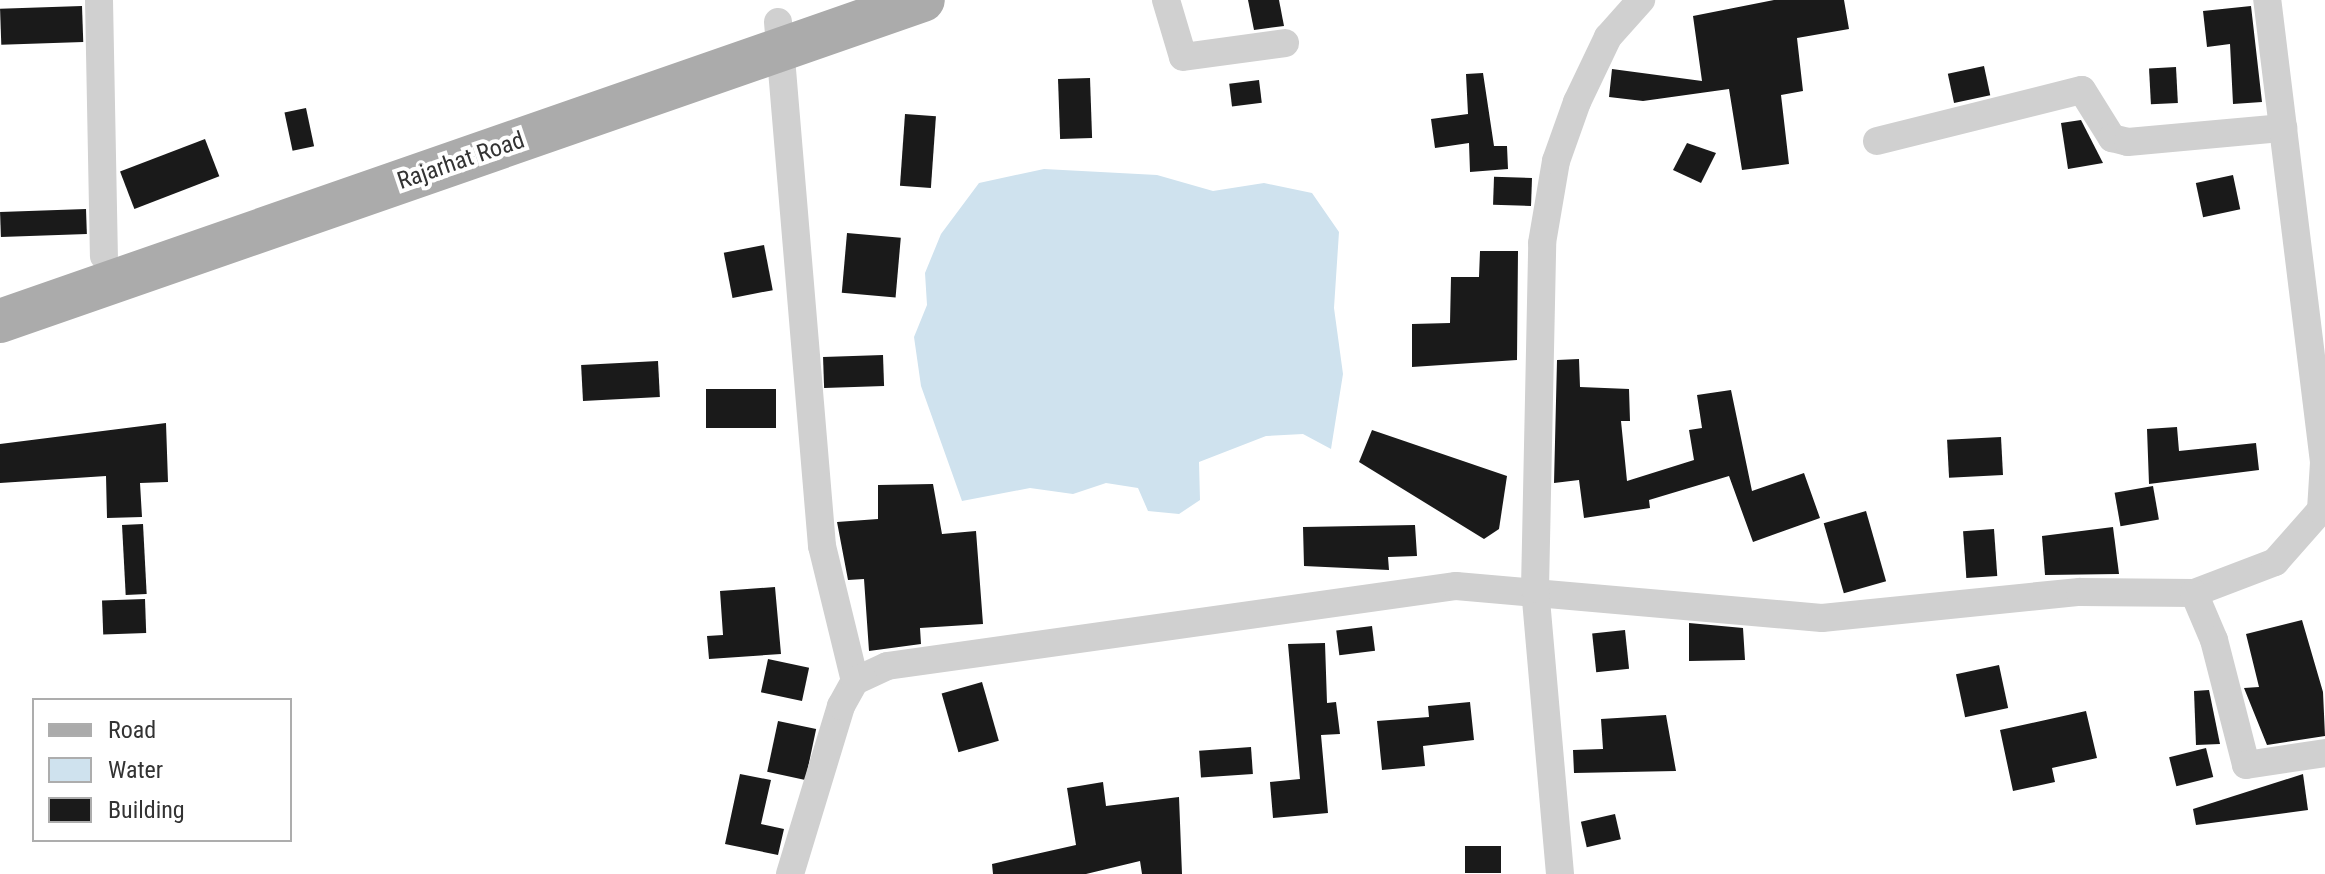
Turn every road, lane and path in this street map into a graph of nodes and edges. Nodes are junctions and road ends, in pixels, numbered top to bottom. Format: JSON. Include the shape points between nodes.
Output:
{"nodes":[{"id":1,"x":99,"y":0,"type":"edge"},
{"id":2,"x":839,"y":0,"type":"edge"},
{"id":3,"x":923,"y":0,"type":"edge"},
{"id":4,"x":1166,"y":0,"type":"edge"},
{"id":5,"x":1641,"y":0,"type":"edge"},
{"id":6,"x":2267,"y":0,"type":"edge"},
{"id":7,"x":777,"y":36,"type":"junction"},
{"id":8,"x":1285,"y":43,"type":"dead end"},
{"id":9,"x":2283,"y":128,"type":"junction"},
{"id":10,"x":1877,"y":141,"type":"dead end"},
{"id":11,"x":104,"y":256,"type":"junction"},
{"id":12,"x":0,"y":291,"type":"edge"},
{"id":13,"x":0,"y":321,"type":"edge"},
{"id":14,"x":1535,"y":589,"type":"junction"},
{"id":15,"x":2194,"y":593,"type":"junction"},
{"id":16,"x":855,"y":681,"type":"junction"},
{"id":17,"x":2325,"y":753,"type":"edge"},
{"id":18,"x":790,"y":874,"type":"edge"},
{"id":19,"x":1560,"y":874,"type":"edge"}],
"edges":[{"from":1,"to":11,"type":"street"},
{"from":2,"to":7,"type":"main road","name":"Rajarhat Road"},
{"from":3,"to":7,"type":"main road","name":"Rajarhat Road"},
{"from":4,"to":8,"type":"street","via":[[1183,57]]},
{"from":5,"to":14,"type":"street","via":[[1608,37],[1556,161],[1535,333]]},
{"from":6,"to":9,"type":"street"},
{"from":7,"to":11,"type":"main road","name":"Rajarhat Road"},
{"from":7,"to":13,"type":"main road","name":"Rajarhat Road"},
{"from":7,"to":16,"type":"street","via":[[822,546]]},
{"from":9,"to":10,"type":"street","via":[[2128,142],[2112,138],[2082,90]]},
{"from":9,"to":15,"type":"street","via":[[2324,462],[2321,510],[2275,562]]},
{"from":11,"to":12,"type":"main road","name":"Rajarhat Road"},
{"from":14,"to":15,"type":"street","via":[[1822,618],[2080,592]]},
{"from":14,"to":16,"type":"street","via":[[1456,586],[994,647],[887,666]]},
{"from":14,"to":19,"type":"street"},
{"from":15,"to":17,"type":"street","via":[[2214,640],[2246,765]]},
{"from":16,"to":18,"type":"street"}]}
